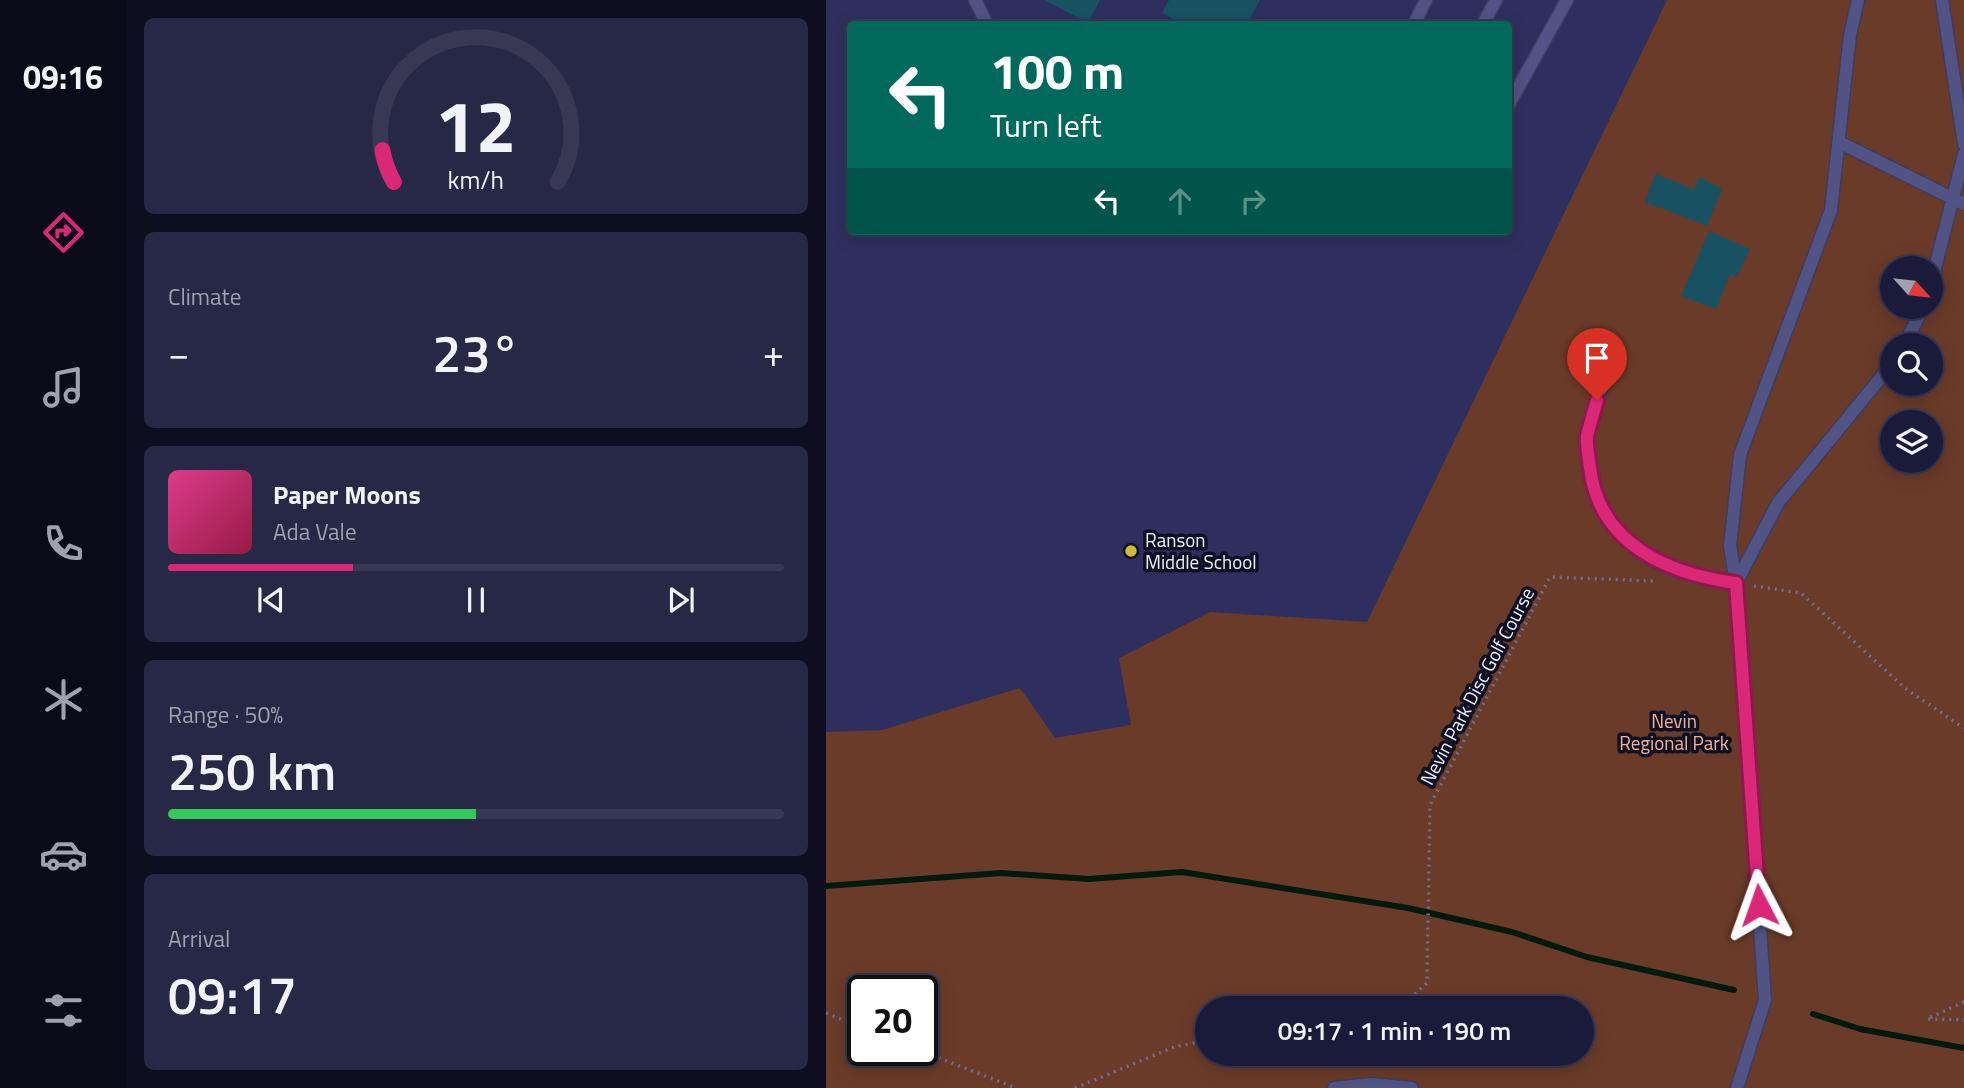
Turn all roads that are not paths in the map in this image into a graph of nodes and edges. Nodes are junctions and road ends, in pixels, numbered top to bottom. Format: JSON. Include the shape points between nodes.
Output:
{"nodes":[{"id":1,"x":975,"y":0,"type":"edge"},
{"id":2,"x":1426,"y":0,"type":"edge"},
{"id":3,"x":1496,"y":0,"type":"edge"},
{"id":4,"x":1567,"y":0,"type":"edge"},
{"id":5,"x":1858,"y":0,"type":"edge"},
{"id":6,"x":1942,"y":0,"type":"edge"},
{"id":7,"x":986,"y":21,"type":"edge"},
{"id":8,"x":1416,"y":21,"type":"edge"},
{"id":9,"x":1485,"y":21,"type":"edge"},
{"id":10,"x":1512,"y":99,"type":"edge"},
{"id":11,"x":1839,"y":142,"type":"junction"},
{"id":12,"x":1964,"y":144,"type":"edge"},
{"id":13,"x":1964,"y":154,"type":"edge"},
{"id":14,"x":1959,"y":202,"type":"edge"},
{"id":15,"x":1941,"y":256,"type":"edge"},
{"id":16,"x":1612,"y":361,"type":"dead end"},
{"id":17,"x":1880,"y":379,"type":"edge"},
{"id":18,"x":1736,"y":583,"type":"junction"},
{"id":19,"x":1334,"y":1088,"type":"edge"},
{"id":20,"x":1412,"y":1088,"type":"edge"},
{"id":21,"x":1737,"y":1088,"type":"edge"}],
"edges":[{"from":1,"to":7,"type":"lane"},
{"from":2,"to":8,"type":"lane"},
{"from":3,"to":9,"type":"lane"},
{"from":4,"to":10,"type":"lane"},
{"from":5,"to":11,"type":"lane"},
{"from":6,"to":12,"type":"lane"},
{"from":11,"to":14,"type":"lane"},
{"from":11,"to":18,"type":"lane","via":[[1831,210],[1740,455],[1730,546]]},
{"from":13,"to":14,"type":"lane"},
{"from":14,"to":15,"type":"lane"},
{"from":16,"to":18,"type":"lane","via":[[1587,438],[1593,489],[1622,537],[1656,562],[1699,579]]},
{"from":17,"to":18,"type":"lane","via":[[1778,503]]},
{"from":18,"to":21,"type":"lane","via":[[1765,1000]]},
{"from":19,"to":20,"type":"lane","via":[[1371,1084]]}]}
